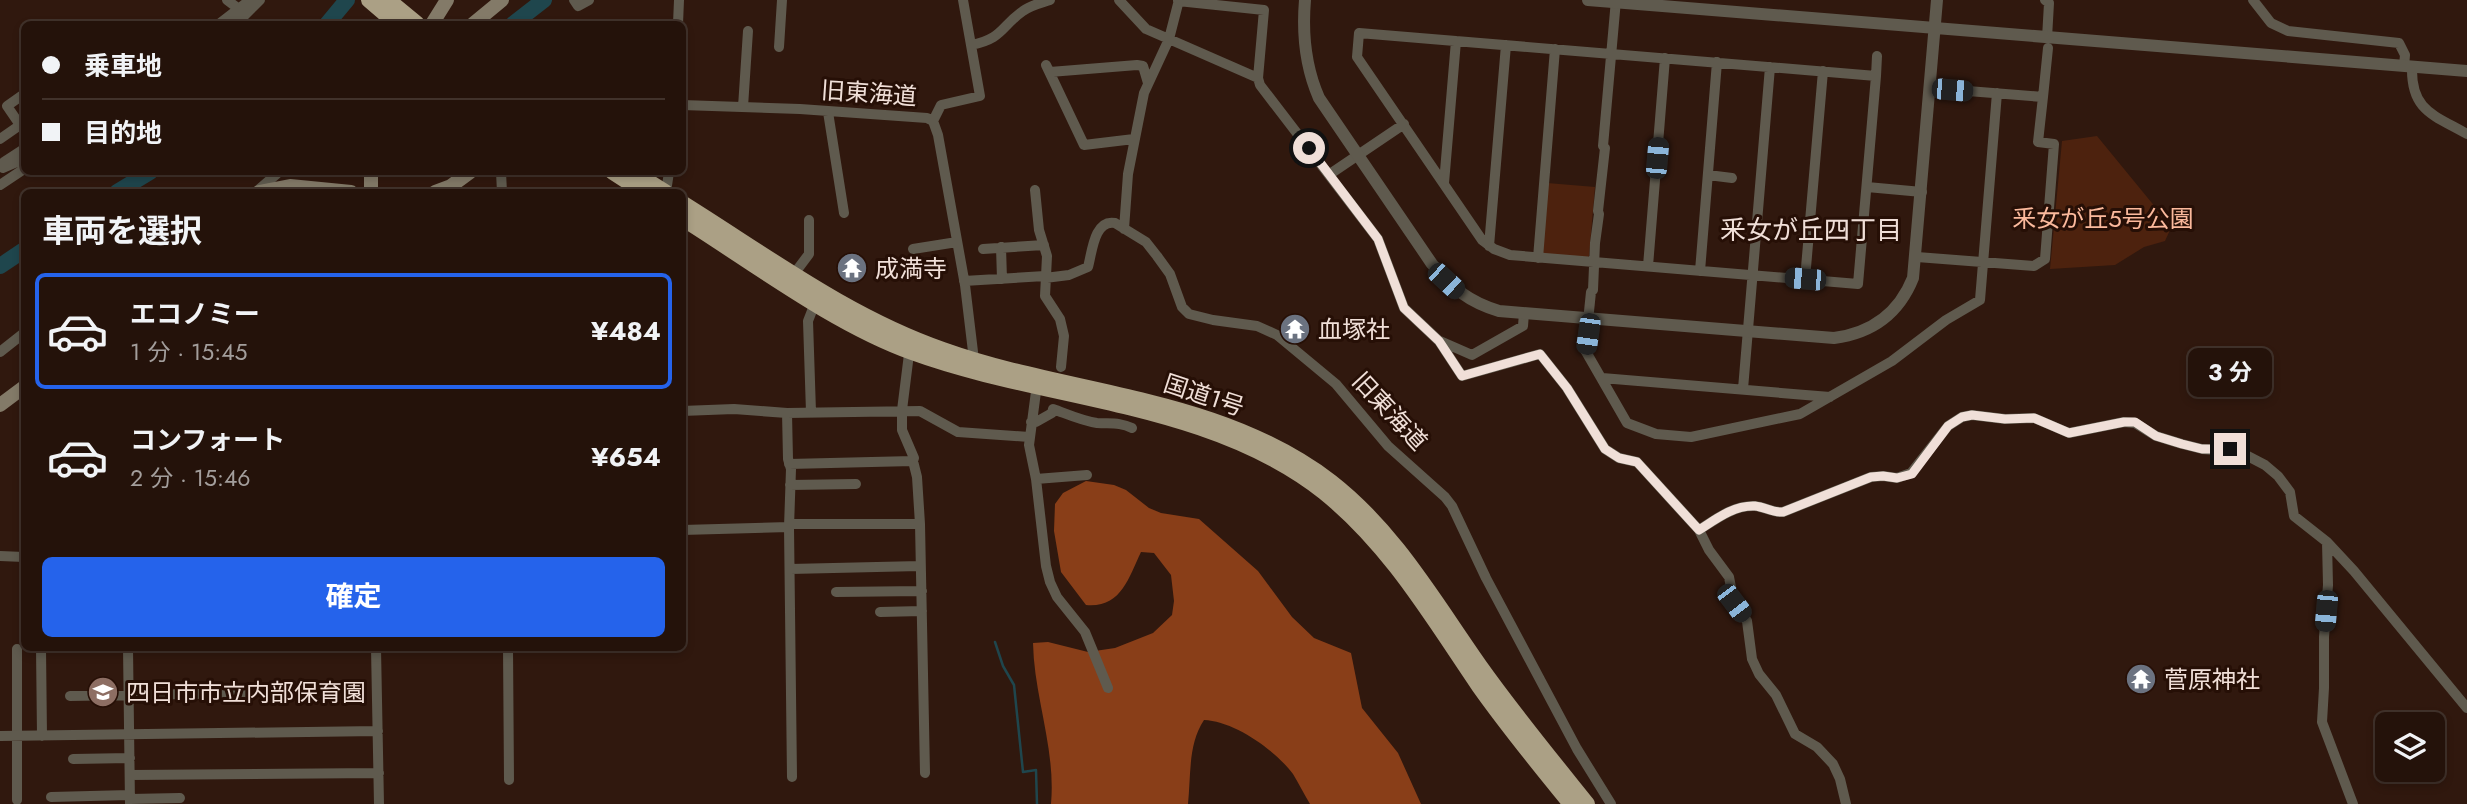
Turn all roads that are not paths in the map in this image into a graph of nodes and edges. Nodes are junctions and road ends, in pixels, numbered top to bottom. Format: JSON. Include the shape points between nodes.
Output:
{"nodes":[{"id":1,"x":227,"y":0,"type":"edge"},
{"id":2,"x":250,"y":0,"type":"edge"},
{"id":3,"x":260,"y":0,"type":"edge"},
{"id":4,"x":369,"y":0,"type":"edge"},
{"id":5,"x":388,"y":0,"type":"edge"},
{"id":6,"x":447,"y":0,"type":"edge"},
{"id":7,"x":502,"y":0,"type":"edge"},
{"id":8,"x":575,"y":0,"type":"edge"},
{"id":9,"x":589,"y":0,"type":"edge"},
{"id":10,"x":679,"y":0,"type":"edge"},
{"id":11,"x":782,"y":0,"type":"edge"},
{"id":12,"x":963,"y":0,"type":"edge"},
{"id":13,"x":1050,"y":0,"type":"edge"},
{"id":14,"x":1119,"y":0,"type":"edge"},
{"id":15,"x":1306,"y":0,"type":"edge"},
{"id":16,"x":1588,"y":0,"type":"edge"},
{"id":17,"x":1937,"y":0,"type":"edge"},
{"id":18,"x":2045,"y":0,"type":"edge"},
{"id":19,"x":2253,"y":0,"type":"edge"},
{"id":20,"x":1178,"y":1,"type":"edge"},
{"id":21,"x":1616,"y":1,"type":"edge"},
{"id":22,"x":239,"y":9,"type":"junction"},
{"id":23,"x":223,"y":21,"type":"edge"},
{"id":24,"x":239,"y":21,"type":"edge"},
{"id":25,"x":394,"y":21,"type":"edge"},
{"id":26,"x":412,"y":21,"type":"edge"},
{"id":27,"x":434,"y":21,"type":"edge"},
{"id":28,"x":477,"y":21,"type":"edge"},
{"id":29,"x":678,"y":21,"type":"edge"},
{"id":30,"x":1935,"y":28,"type":"junction"},
{"id":31,"x":748,"y":31,"type":"dead end"},
{"id":32,"x":1169,"y":39,"type":"junction"},
{"id":33,"x":1456,"y":41,"type":"junction"},
{"id":34,"x":2047,"y":43,"type":"junction"},
{"id":35,"x":971,"y":45,"type":"junction"},
{"id":36,"x":1506,"y":45,"type":"junction"},
{"id":37,"x":779,"y":47,"type":"dead end"},
{"id":38,"x":1555,"y":49,"type":"junction"},
{"id":39,"x":1612,"y":54,"type":"junction"},
{"id":40,"x":1877,"y":56,"type":"dead end"},
{"id":41,"x":1665,"y":58,"type":"junction"},
{"id":42,"x":1717,"y":62,"type":"junction"},
{"id":43,"x":2408,"y":66,"type":"junction"},
{"id":44,"x":1770,"y":67,"type":"junction"},
{"id":45,"x":1823,"y":71,"type":"junction"},
{"id":46,"x":2467,"y":71,"type":"edge"},
{"id":47,"x":1876,"y":76,"type":"junction"},
{"id":48,"x":1258,"y":78,"type":"junction"},
{"id":49,"x":1148,"y":83,"type":"junction"},
{"id":50,"x":1930,"y":88,"type":"junction"},
{"id":51,"x":1997,"y":93,"type":"junction"},
{"id":52,"x":21,"y":96,"type":"edge"},
{"id":53,"x":2043,"y":97,"type":"junction"},
{"id":54,"x":686,"y":105,"type":"edge"},
{"id":55,"x":743,"y":107,"type":"junction"},
{"id":56,"x":828,"y":112,"type":"junction"},
{"id":57,"x":933,"y":121,"type":"junction"},
{"id":58,"x":21,"y":123,"type":"edge"},
{"id":59,"x":1405,"y":124,"type":"junction"},
{"id":60,"x":21,"y":125,"type":"edge"},
{"id":61,"x":2467,"y":134,"type":"edge"},
{"id":62,"x":0,"y":139,"type":"edge"},
{"id":63,"x":1134,"y":139,"type":"junction"},
{"id":64,"x":21,"y":151,"type":"edge"},
{"id":65,"x":1357,"y":155,"type":"junction"},
{"id":66,"x":21,"y":160,"type":"edge"},
{"id":67,"x":1,"y":166,"type":"edge"},
{"id":68,"x":21,"y":171,"type":"edge"},
{"id":69,"x":1330,"y":174,"type":"junction"},
{"id":70,"x":276,"y":175,"type":"edge"},
{"id":71,"x":466,"y":175,"type":"edge"},
{"id":72,"x":618,"y":175,"type":"edge"},
{"id":73,"x":638,"y":175,"type":"edge"},
{"id":74,"x":1708,"y":175,"type":"junction"},
{"id":75,"x":1732,"y":178,"type":"dead end"},
{"id":76,"x":1444,"y":184,"type":"junction"},
{"id":77,"x":0,"y":186,"type":"edge"},
{"id":78,"x":1867,"y":187,"type":"junction"},
{"id":79,"x":260,"y":189,"type":"edge"},
{"id":80,"x":274,"y":189,"type":"edge"},
{"id":81,"x":320,"y":189,"type":"edge"},
{"id":82,"x":443,"y":189,"type":"edge"},
{"id":83,"x":639,"y":189,"type":"edge"},
{"id":84,"x":660,"y":189,"type":"edge"},
{"id":85,"x":1035,"y":190,"type":"dead end"},
{"id":86,"x":1922,"y":192,"type":"junction"},
{"id":87,"x":686,"y":206,"type":"edge"},
{"id":88,"x":844,"y":214,"type":"dead end"},
{"id":89,"x":808,"y":220,"type":"dead end"},
{"id":90,"x":686,"y":221,"type":"edge"},
{"id":91,"x":1124,"y":229,"type":"junction"},
{"id":92,"x":957,"y":242,"type":"junction"},
{"id":93,"x":1044,"y":245,"type":"junction"},
{"id":94,"x":1489,"y":246,"type":"junction"},
{"id":95,"x":1001,"y":247,"type":"junction"},
{"id":96,"x":983,"y":248,"type":"dead end"},
{"id":97,"x":913,"y":249,"type":"dead end"},
{"id":98,"x":1917,"y":257,"type":"junction"},
{"id":99,"x":1538,"y":258,"type":"junction"},
{"id":100,"x":1595,"y":262,"type":"junction"},
{"id":101,"x":1982,"y":263,"type":"junction"},
{"id":102,"x":1648,"y":266,"type":"junction"},
{"id":103,"x":1700,"y":271,"type":"junction"},
{"id":104,"x":794,"y":274,"type":"junction"},
{"id":105,"x":1753,"y":275,"type":"junction"},
{"id":106,"x":1045,"y":277,"type":"junction"},
{"id":107,"x":1002,"y":279,"type":"junction"},
{"id":108,"x":1805,"y":279,"type":"junction"},
{"id":109,"x":964,"y":281,"type":"junction"},
{"id":110,"x":815,"y":303,"type":"junction"},
{"id":111,"x":1524,"y":313,"type":"junction"},
{"id":112,"x":1590,"y":318,"type":"junction"},
{"id":113,"x":1748,"y":331,"type":"junction"},
{"id":114,"x":21,"y":335,"type":"edge"},
{"id":115,"x":1439,"y":341,"type":"junction"},
{"id":116,"x":910,"y":345,"type":"junction"},
{"id":117,"x":0,"y":352,"type":"edge"},
{"id":118,"x":974,"y":360,"type":"junction"},
{"id":119,"x":1061,"y":367,"type":"dead end"},
{"id":120,"x":1602,"y":378,"type":"junction"},
{"id":121,"x":1038,"y":382,"type":"junction"},
{"id":122,"x":21,"y":389,"type":"edge"},
{"id":123,"x":1744,"y":389,"type":"junction"},
{"id":124,"x":1830,"y":397,"type":"junction"},
{"id":125,"x":0,"y":405,"type":"edge"},
{"id":126,"x":902,"y":410,"type":"junction"},
{"id":127,"x":686,"y":411,"type":"edge"},
{"id":128,"x":811,"y":412,"type":"junction"},
{"id":129,"x":787,"y":413,"type":"junction"},
{"id":130,"x":1031,"y":422,"type":"junction"},
{"id":131,"x":1132,"y":428,"type":"dead end"},
{"id":132,"x":1029,"y":437,"type":"junction"},
{"id":133,"x":913,"y":461,"type":"junction"},
{"id":134,"x":789,"y":464,"type":"junction"},
{"id":135,"x":1087,"y":475,"type":"dead end"},
{"id":136,"x":1036,"y":480,"type":"junction"},
{"id":137,"x":856,"y":484,"type":"dead end"},
{"id":138,"x":790,"y":485,"type":"junction"},
{"id":139,"x":920,"y":524,"type":"junction"},
{"id":140,"x":790,"y":525,"type":"junction"},
{"id":141,"x":686,"y":530,"type":"edge"},
{"id":142,"x":1699,"y":530,"type":"junction"},
{"id":143,"x":2327,"y":542,"type":"junction"},
{"id":144,"x":0,"y":556,"type":"edge"},
{"id":145,"x":21,"y":556,"type":"edge"},
{"id":146,"x":920,"y":566,"type":"junction"},
{"id":147,"x":790,"y":569,"type":"junction"},
{"id":148,"x":922,"y":591,"type":"junction"},
{"id":149,"x":836,"y":592,"type":"dead end"},
{"id":150,"x":922,"y":611,"type":"junction"},
{"id":151,"x":880,"y":612,"type":"dead end"},
{"id":152,"x":17,"y":649,"type":"dead end"},
{"id":153,"x":41,"y":651,"type":"edge"},
{"id":154,"x":128,"y":651,"type":"edge"},
{"id":155,"x":376,"y":651,"type":"edge"},
{"id":156,"x":508,"y":651,"type":"edge"},
{"id":157,"x":1108,"y":688,"type":"dead end"},
{"id":158,"x":250,"y":693,"type":"dead end"},
{"id":159,"x":129,"y":695,"type":"junction"},
{"id":160,"x":70,"y":696,"type":"dead end"},
{"id":161,"x":2467,"y":708,"type":"edge"},
{"id":162,"x":378,"y":731,"type":"junction"},
{"id":163,"x":129,"y":734,"type":"junction"},
{"id":164,"x":0,"y":736,"type":"edge"},
{"id":165,"x":17,"y":736,"type":"junction"},
{"id":166,"x":42,"y":736,"type":"junction"},
{"id":167,"x":130,"y":758,"type":"junction"},
{"id":168,"x":73,"y":759,"type":"dead end"},
{"id":169,"x":379,"y":773,"type":"junction"},
{"id":170,"x":925,"y":773,"type":"dead end"},
{"id":171,"x":130,"y":775,"type":"junction"},
{"id":172,"x":792,"y":777,"type":"dead end"},
{"id":173,"x":509,"y":779,"type":"dead end"},
{"id":174,"x":51,"y":797,"type":"dead end"},
{"id":175,"x":180,"y":798,"type":"dead end"},
{"id":176,"x":17,"y":800,"type":"dead end"},
{"id":177,"x":130,"y":800,"type":"edge"},
{"id":178,"x":379,"y":804,"type":"edge"},
{"id":179,"x":1571,"y":804,"type":"edge"},
{"id":180,"x":1587,"y":804,"type":"edge"},
{"id":181,"x":1611,"y":804,"type":"edge"},
{"id":182,"x":1846,"y":804,"type":"edge"},
{"id":183,"x":2353,"y":804,"type":"edge"}],
"edges":[{"from":1,"to":22,"type":"street"},
{"from":2,"to":22,"type":"street"},
{"from":3,"to":24,"type":"street"},
{"from":4,"to":25,"type":"highway"},
{"from":5,"to":26,"type":"highway"},
{"from":6,"to":27,"type":"main road"},
{"from":7,"to":28,"type":"main road"},
{"from":8,"to":9,"type":"street","via":[[578,6]]},
{"from":10,"to":29,"type":"street"},
{"from":11,"to":37,"type":"street"},
{"from":12,"to":35,"type":"street"},
{"from":13,"to":35,"type":"street","via":[[1024,10],[986,42]]},
{"from":14,"to":32,"type":"street","via":[[1146,29]]},
{"from":15,"to":65,"type":"street","via":[[1304,40],[1313,84]]},
{"from":16,"to":21,"type":"street"},
{"from":17,"to":30,"type":"street"},
{"from":18,"to":34,"type":"street","via":[[2049,4]]},
{"from":19,"to":43,"type":"street","via":[[2271,23],[2288,32],[2399,43]]},
{"from":20,"to":32,"type":"street"},
{"from":20,"to":48,"type":"street","via":[[1264,10]]},
{"from":21,"to":30,"type":"street"},
{"from":21,"to":39,"type":"street"},
{"from":22,"to":23,"type":"street"},
{"from":30,"to":34,"type":"street"},
{"from":30,"to":50,"type":"street"},
{"from":31,"to":55,"type":"street"},
{"from":32,"to":48,"type":"street"},
{"from":32,"to":49,"type":"street"},
{"from":33,"to":36,"type":"street"},
{"from":33,"to":59,"type":"street","via":[[1359,33],[1357,57]]},
{"from":33,"to":76,"type":"street"},
{"from":34,"to":43,"type":"street"},
{"from":34,"to":53,"type":"street"},
{"from":35,"to":57,"type":"street","via":[[980,96],[941,105]]},
{"from":36,"to":38,"type":"street"},
{"from":36,"to":94,"type":"street"},
{"from":38,"to":39,"type":"street"},
{"from":38,"to":99,"type":"street"},
{"from":39,"to":41,"type":"street"},
{"from":39,"to":100,"type":"street"},
{"from":40,"to":47,"type":"street"},
{"from":41,"to":42,"type":"street"},
{"from":41,"to":102,"type":"street"},
{"from":42,"to":44,"type":"street"},
{"from":42,"to":74,"type":"street"},
{"from":43,"to":46,"type":"street"},
{"from":43,"to":61,"type":"street","via":[[2423,109]]},
{"from":44,"to":45,"type":"street"},
{"from":44,"to":105,"type":"street"},
{"from":45,"to":47,"type":"street"},
{"from":45,"to":108,"type":"street"},
{"from":47,"to":78,"type":"street"},
{"from":48,"to":69,"type":"street"},
{"from":49,"to":63,"type":"street"},
{"from":49,"to":63,"type":"street","via":[[1143,66],[1137,65],[1048,69],[1084,145]]},
{"from":50,"to":51,"type":"street"},
{"from":50,"to":86,"type":"street"},
{"from":51,"to":53,"type":"street"},
{"from":51,"to":101,"type":"street"},
{"from":52,"to":58,"type":"street","via":[[6,106]]},
{"from":53,"to":101,"type":"street","via":[[2038,142],[2054,144],[2045,259],[2034,266]]},
{"from":54,"to":55,"type":"street","name":"旧東海道"},
{"from":55,"to":56,"type":"street","name":"旧東海道"},
{"from":56,"to":57,"type":"street","name":"旧東海道"},
{"from":56,"to":88,"type":"street"},
{"from":57,"to":92,"type":"street","name":"旧東海道"},
{"from":59,"to":65,"type":"street"},
{"from":59,"to":76,"type":"street"},
{"from":60,"to":62,"type":"street"},
{"from":63,"to":91,"type":"street"},
{"from":64,"to":67,"type":"street"},
{"from":65,"to":69,"type":"street"},
{"from":65,"to":111,"type":"street","via":[[1446,281],[1476,303]]},
{"from":66,"to":67,"type":"street"},
{"from":68,"to":77,"type":"street"},
{"from":69,"to":115,"type":"street","via":[[1378,239],[1404,308]]},
{"from":70,"to":79,"type":"street"},
{"from":71,"to":82,"type":"main road"},
{"from":72,"to":83,"type":"highway"},
{"from":73,"to":84,"type":"highway"},
{"from":74,"to":75,"type":"street"},
{"from":74,"to":103,"type":"street"},
{"from":76,"to":94,"type":"street"},
{"from":78,"to":86,"type":"street"},
{"from":78,"to":108,"type":"street","via":[[1858,284]]},
{"from":80,"to":81,"type":"main road"},
{"from":85,"to":93,"type":"street"},
{"from":86,"to":98,"type":"street"},
{"from":87,"to":104,"type":"highway","name":"国道1号"},
{"from":89,"to":104,"type":"street","via":[[809,254]]},
{"from":90,"to":110,"type":"highway","name":"国道1号"},
{"from":91,"to":106,"type":"street","via":[[1110,222],[1103,225],[1088,267]]},
{"from":91,"to":181,"type":"street","name":"旧東海道","via":[[1157,256],[1189,314],[1257,326],[1277,335],[1336,384],[1388,446],[1445,497],[1583,760]]},
{"from":92,"to":97,"type":"street"},
{"from":92,"to":109,"type":"street","name":"旧東海道"},
{"from":93,"to":95,"type":"street"},
{"from":93,"to":106,"type":"street"},
{"from":94,"to":99,"type":"street","via":[[1510,255]]},
{"from":95,"to":96,"type":"street"},
{"from":95,"to":107,"type":"street"},
{"from":98,"to":101,"type":"street"},
{"from":98,"to":113,"type":"street","via":[[1906,295],[1887,317],[1868,329],[1834,338]]},
{"from":99,"to":100,"type":"street"},
{"from":100,"to":102,"type":"street"},
{"from":100,"to":112,"type":"street"},
{"from":101,"to":124,"type":"street","via":[[1980,300]]},
{"from":102,"to":103,"type":"street"},
{"from":103,"to":105,"type":"street"},
{"from":104,"to":116,"type":"highway","name":"国道1号"},
{"from":105,"to":108,"type":"street"},
{"from":105,"to":113,"type":"street"},
{"from":106,"to":107,"type":"street"},
{"from":106,"to":119,"type":"street","via":[[1045,296],[1062,322]]},
{"from":107,"to":109,"type":"street"},
{"from":109,"to":118,"type":"street","name":"旧東海道"},
{"from":110,"to":116,"type":"highway","name":"国道1号","via":[[862,329]]},
{"from":110,"to":128,"type":"street","via":[[808,321]]},
{"from":111,"to":112,"type":"street"},
{"from":111,"to":115,"type":"street","via":[[1522,326],[1472,355]]},
{"from":112,"to":113,"type":"street"},
{"from":112,"to":120,"type":"street","via":[[1585,350]]},
{"from":113,"to":123,"type":"street"},
{"from":114,"to":117,"type":"street"},
{"from":115,"to":142,"type":"street","via":[[1462,376],[1540,354],[1605,449],[1637,462]]},
{"from":116,"to":118,"type":"highway","name":"国道1号"},
{"from":116,"to":121,"type":"highway","name":"国道1号","via":[[975,373]]},
{"from":116,"to":126,"type":"street"},
{"from":118,"to":121,"type":"highway","name":"国道1号"},
{"from":120,"to":123,"type":"street"},
{"from":120,"to":124,"type":"street","via":[[1627,423],[1656,435],[1691,437],[1800,414]]},
{"from":121,"to":130,"type":"street"},
{"from":121,"to":179,"type":"highway","name":"国道1号","via":[[1211,432],[1261,452],[1324,492],[1392,561],[1503,719]]},
{"from":121,"to":180,"type":"highway","name":"国道1号","via":[[1173,407],[1219,422],[1273,445],[1331,483],[1397,548],[1519,721]]},
{"from":122,"to":125,"type":"main road"},
{"from":123,"to":124,"type":"street"},
{"from":126,"to":128,"type":"street"},
{"from":126,"to":132,"type":"street","via":[[925,413],[958,432]]},
{"from":126,"to":133,"type":"street","via":[[902,430]]},
{"from":127,"to":129,"type":"street"},
{"from":128,"to":129,"type":"street"},
{"from":129,"to":134,"type":"street"},
{"from":130,"to":131,"type":"street","via":[[1052,412],[1054,404],[1080,419]]},
{"from":130,"to":132,"type":"street"},
{"from":132,"to":136,"type":"street"},
{"from":133,"to":134,"type":"street"},
{"from":133,"to":139,"type":"street"},
{"from":134,"to":138,"type":"street"},
{"from":135,"to":136,"type":"street"},
{"from":136,"to":157,"type":"street","via":[[1050,582],[1085,632]]},
{"from":137,"to":138,"type":"street"},
{"from":138,"to":140,"type":"street"},
{"from":139,"to":140,"type":"street"},
{"from":139,"to":146,"type":"street"},
{"from":140,"to":141,"type":"street"},
{"from":140,"to":147,"type":"street"},
{"from":142,"to":143,"type":"street","via":[[1744,507],[1783,512],[1871,477],[1905,477],[1948,426],[1972,415],[2034,418],[2069,433],[2135,422],[2156,436],[2182,444],[2240,452],[2278,476],[2290,492],[2294,516]]},
{"from":142,"to":182,"type":"street","via":[[1729,577],[1734,603],[1747,621],[1752,659],[1759,674],[1776,695],[1795,734],[1833,764]]},
{"from":143,"to":161,"type":"street"},
{"from":143,"to":183,"type":"street","via":[[2322,722]]},
{"from":144,"to":145,"type":"street"},
{"from":146,"to":147,"type":"street"},
{"from":146,"to":148,"type":"street"},
{"from":147,"to":172,"type":"street"},
{"from":148,"to":149,"type":"street"},
{"from":148,"to":150,"type":"street"},
{"from":150,"to":151,"type":"street"},
{"from":150,"to":170,"type":"street"},
{"from":152,"to":165,"type":"street"},
{"from":153,"to":166,"type":"street"},
{"from":154,"to":159,"type":"street"},
{"from":155,"to":162,"type":"street"},
{"from":156,"to":173,"type":"street"},
{"from":158,"to":159,"type":"street"},
{"from":159,"to":160,"type":"street"},
{"from":159,"to":163,"type":"street"},
{"from":162,"to":163,"type":"street"},
{"from":162,"to":169,"type":"street"},
{"from":163,"to":166,"type":"street"},
{"from":163,"to":167,"type":"street"},
{"from":164,"to":165,"type":"street"},
{"from":165,"to":166,"type":"street"},
{"from":165,"to":176,"type":"street"},
{"from":167,"to":168,"type":"street"},
{"from":167,"to":171,"type":"street"},
{"from":169,"to":171,"type":"street"},
{"from":169,"to":178,"type":"street"},
{"from":171,"to":177,"type":"street"},
{"from":174,"to":177,"type":"street"},
{"from":175,"to":177,"type":"street"}]}
